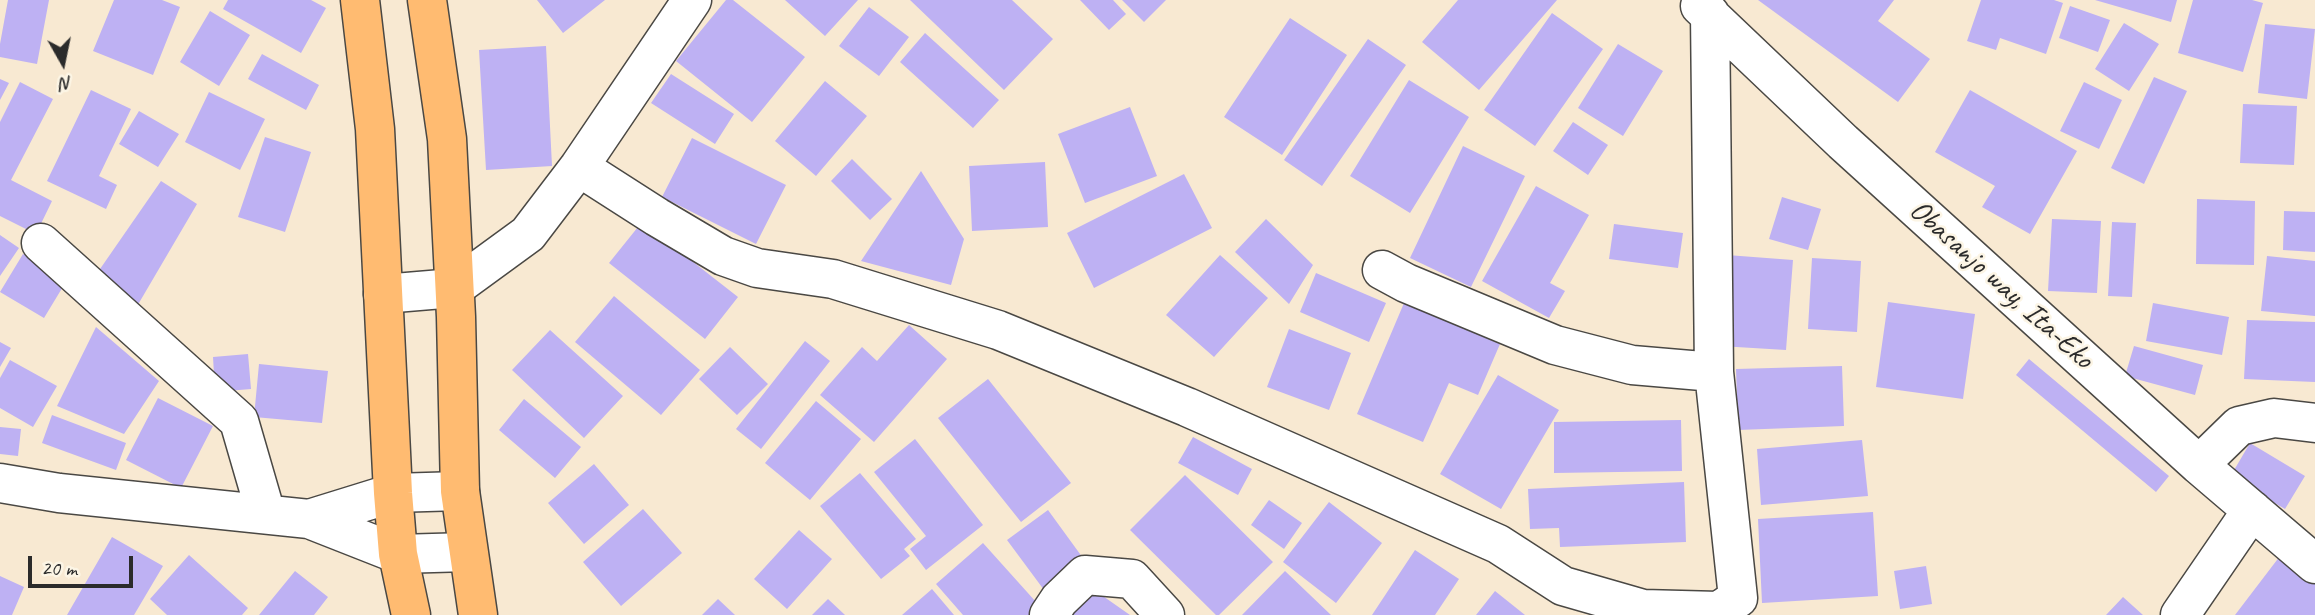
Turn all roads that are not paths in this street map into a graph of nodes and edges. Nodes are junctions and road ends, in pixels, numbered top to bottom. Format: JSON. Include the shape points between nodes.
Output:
{"nodes":[{"id":1,"x":360,"y":0,"type":"edge"},
{"id":2,"x":427,"y":0,"type":"edge"},
{"id":3,"x":692,"y":0,"type":"edge"},
{"id":4,"x":1702,"y":7,"type":"edge"},
{"id":5,"x":579,"y":167,"type":"junction"},
{"id":6,"x":41,"y":243,"type":"dead end"},
{"id":7,"x":1382,"y":270,"type":"dead end"},
{"id":8,"x":454,"y":288,"type":"junction"},
{"id":9,"x":383,"y":294,"type":"junction"},
{"id":10,"x":1714,"y":372,"type":"junction"},
{"id":11,"x":2315,"y":423,"type":"edge"},
{"id":12,"x":2199,"y":465,"type":"junction"},
{"id":13,"x":0,"y":483,"type":"edge"},
{"id":14,"x":460,"y":491,"type":"junction"},
{"id":15,"x":393,"y":493,"type":"junction"},
{"id":16,"x":2252,"y":510,"type":"junction"},
{"id":17,"x":266,"y":514,"type":"junction"},
{"id":18,"x":309,"y":519,"type":"junction"},
{"id":19,"x":468,"y":552,"type":"junction"},
{"id":20,"x":398,"y":554,"type":"junction"},
{"id":21,"x":2315,"y":564,"type":"edge"},
{"id":22,"x":411,"y":615,"type":"edge"},
{"id":23,"x":478,"y":615,"type":"edge"},
{"id":24,"x":1049,"y":615,"type":"edge"},
{"id":25,"x":1165,"y":615,"type":"edge"},
{"id":26,"x":2180,"y":615,"type":"edge"}],
"edges":[{"from":1,"to":9,"type":"highway","via":[[375,129]]},
{"from":2,"to":8,"type":"highway","via":[[447,139]]},
{"from":3,"to":5,"type":"street"},
{"from":4,"to":10,"type":"street"},
{"from":4,"to":12,"type":"street","name":"Obasanjo way, Ita-Eko","via":[[1843,142]]},
{"from":5,"to":8,"type":"street","via":[[528,234]]},
{"from":5,"to":10,"type":"street","via":[[723,256],[757,268],[833,279],[998,330],[1486,538],[1563,586],[1643,609],[1719,611],[1738,598]]},
{"from":6,"to":17,"type":"street","via":[[239,421]]},
{"from":7,"to":10,"type":"street","via":[[1555,345],[1632,365]]},
{"from":8,"to":9,"type":"street"},
{"from":8,"to":14,"type":"highway"},
{"from":9,"to":15,"type":"highway"},
{"from":11,"to":12,"type":"street","via":[[2274,418],[2239,426]]},
{"from":12,"to":16,"type":"street","name":"Obasanjo way, Ita-Eko"},
{"from":13,"to":17,"type":"street"},
{"from":14,"to":15,"type":"street"},
{"from":14,"to":19,"type":"highway"},
{"from":15,"to":18,"type":"street"},
{"from":15,"to":20,"type":"highway"},
{"from":16,"to":21,"type":"street","name":"Obasanjo way, Ita-Eko"},
{"from":16,"to":26,"type":"street"},
{"from":17,"to":18,"type":"street"},
{"from":18,"to":20,"type":"street"},
{"from":19,"to":20,"type":"street"},
{"from":19,"to":23,"type":"highway"},
{"from":20,"to":22,"type":"highway"},
{"from":24,"to":25,"type":"street","via":[[1085,575],[1132,579]]}]}
